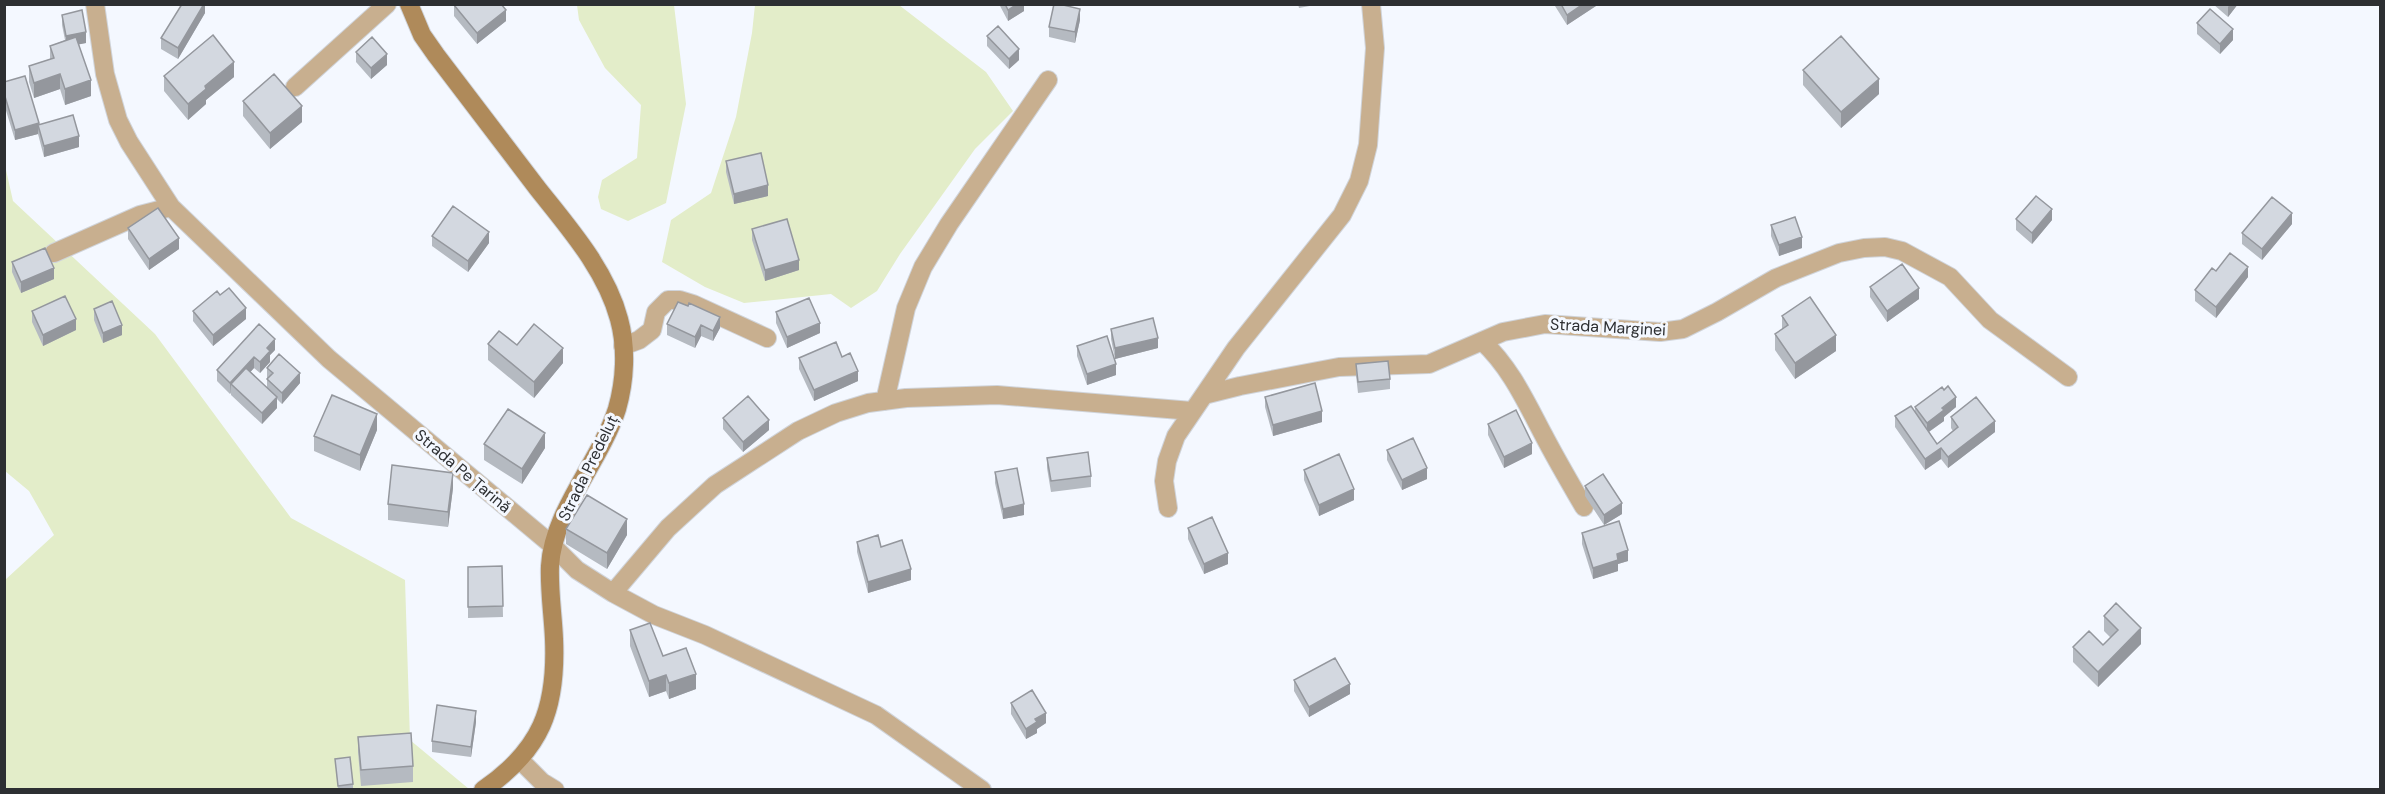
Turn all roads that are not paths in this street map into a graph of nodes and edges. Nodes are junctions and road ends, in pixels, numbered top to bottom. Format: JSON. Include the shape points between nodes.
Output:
{"nodes":[{"id":1,"x":95,"y":4,"type":"edge"},
{"id":2,"x":387,"y":4,"type":"edge"},
{"id":3,"x":409,"y":4,"type":"edge"},
{"id":4,"x":1371,"y":4,"type":"edge"},
{"id":5,"x":1048,"y":80,"type":"dead end"},
{"id":6,"x":295,"y":87,"type":"dead end"},
{"id":7,"x":171,"y":207,"type":"junction"},
{"id":8,"x":54,"y":253,"type":"dead end"},
{"id":9,"x":767,"y":338,"type":"dead end"},
{"id":10,"x":1482,"y":340,"type":"junction"},
{"id":11,"x":623,"y":346,"type":"junction"},
{"id":12,"x":2068,"y":377,"type":"dead end"},
{"id":13,"x":1204,"y":395,"type":"junction"},
{"id":14,"x":885,"y":401,"type":"junction"},
{"id":15,"x":1192,"y":411,"type":"junction"},
{"id":16,"x":1584,"y":507,"type":"dead end"},
{"id":17,"x":1168,"y":508,"type":"dead end"},
{"id":18,"x":552,"y":545,"type":"junction"},
{"id":19,"x":613,"y":593,"type":"junction"},
{"id":20,"x":519,"y":760,"type":"junction"},
{"id":21,"x":483,"y":789,"type":"edge"},
{"id":22,"x":555,"y":789,"type":"edge"},
{"id":23,"x":982,"y":789,"type":"edge"}],
"edges":[{"from":1,"to":7,"type":"street","name":"Strada Pe Țarină","via":[[105,74],[118,120]]},
{"from":2,"to":6,"type":"street"},
{"from":3,"to":11,"type":"main road","name":"Strada Predeluț","via":[[436,56],[569,228],[597,271],[619,319]]},
{"from":4,"to":13,"type":"street","via":[[1375,48],[1368,145],[1359,181],[1341,215],[1236,348]]},
{"from":5,"to":14,"type":"street","via":[[923,267],[906,308]]},
{"from":7,"to":8,"type":"street","via":[[140,215]]},
{"from":7,"to":18,"type":"street","name":"Strada Pe Țarină","via":[[330,359]]},
{"from":9,"to":11,"type":"street","via":[[693,304],[668,300],[656,312],[652,330]]},
{"from":10,"to":12,"type":"street","name":"Strada Marginei","via":[[1545,324],[1660,332],[1683,329],[1776,278],[1839,253],[1885,247],[1902,251],[1950,277],[1990,320]]},
{"from":10,"to":13,"type":"street","name":"Strada Marginei","via":[[1430,364],[1339,367]]},
{"from":10,"to":16,"type":"street","via":[[1511,373]]},
{"from":11,"to":18,"type":"main road","name":"Strada Predeluț","via":[[624,375],[613,423]]},
{"from":13,"to":15,"type":"street"},
{"from":14,"to":15,"type":"street","via":[[997,395]]},
{"from":14,"to":19,"type":"street","via":[[836,413],[798,431],[715,485],[668,528]]},
{"from":15,"to":17,"type":"street","via":[[1176,436],[1167,461],[1164,481]]},
{"from":18,"to":19,"type":"street","name":"Strada Pe Țarină","via":[[577,570]]},
{"from":18,"to":20,"type":"main road","name":"Strada Predeluț","via":[[553,690],[540,730]]},
{"from":19,"to":23,"type":"street","name":"Strada Pe Țarină","via":[[876,715]]},
{"from":20,"to":21,"type":"main road","name":"Strada Predeluț"},
{"from":20,"to":22,"type":"street"}]}
